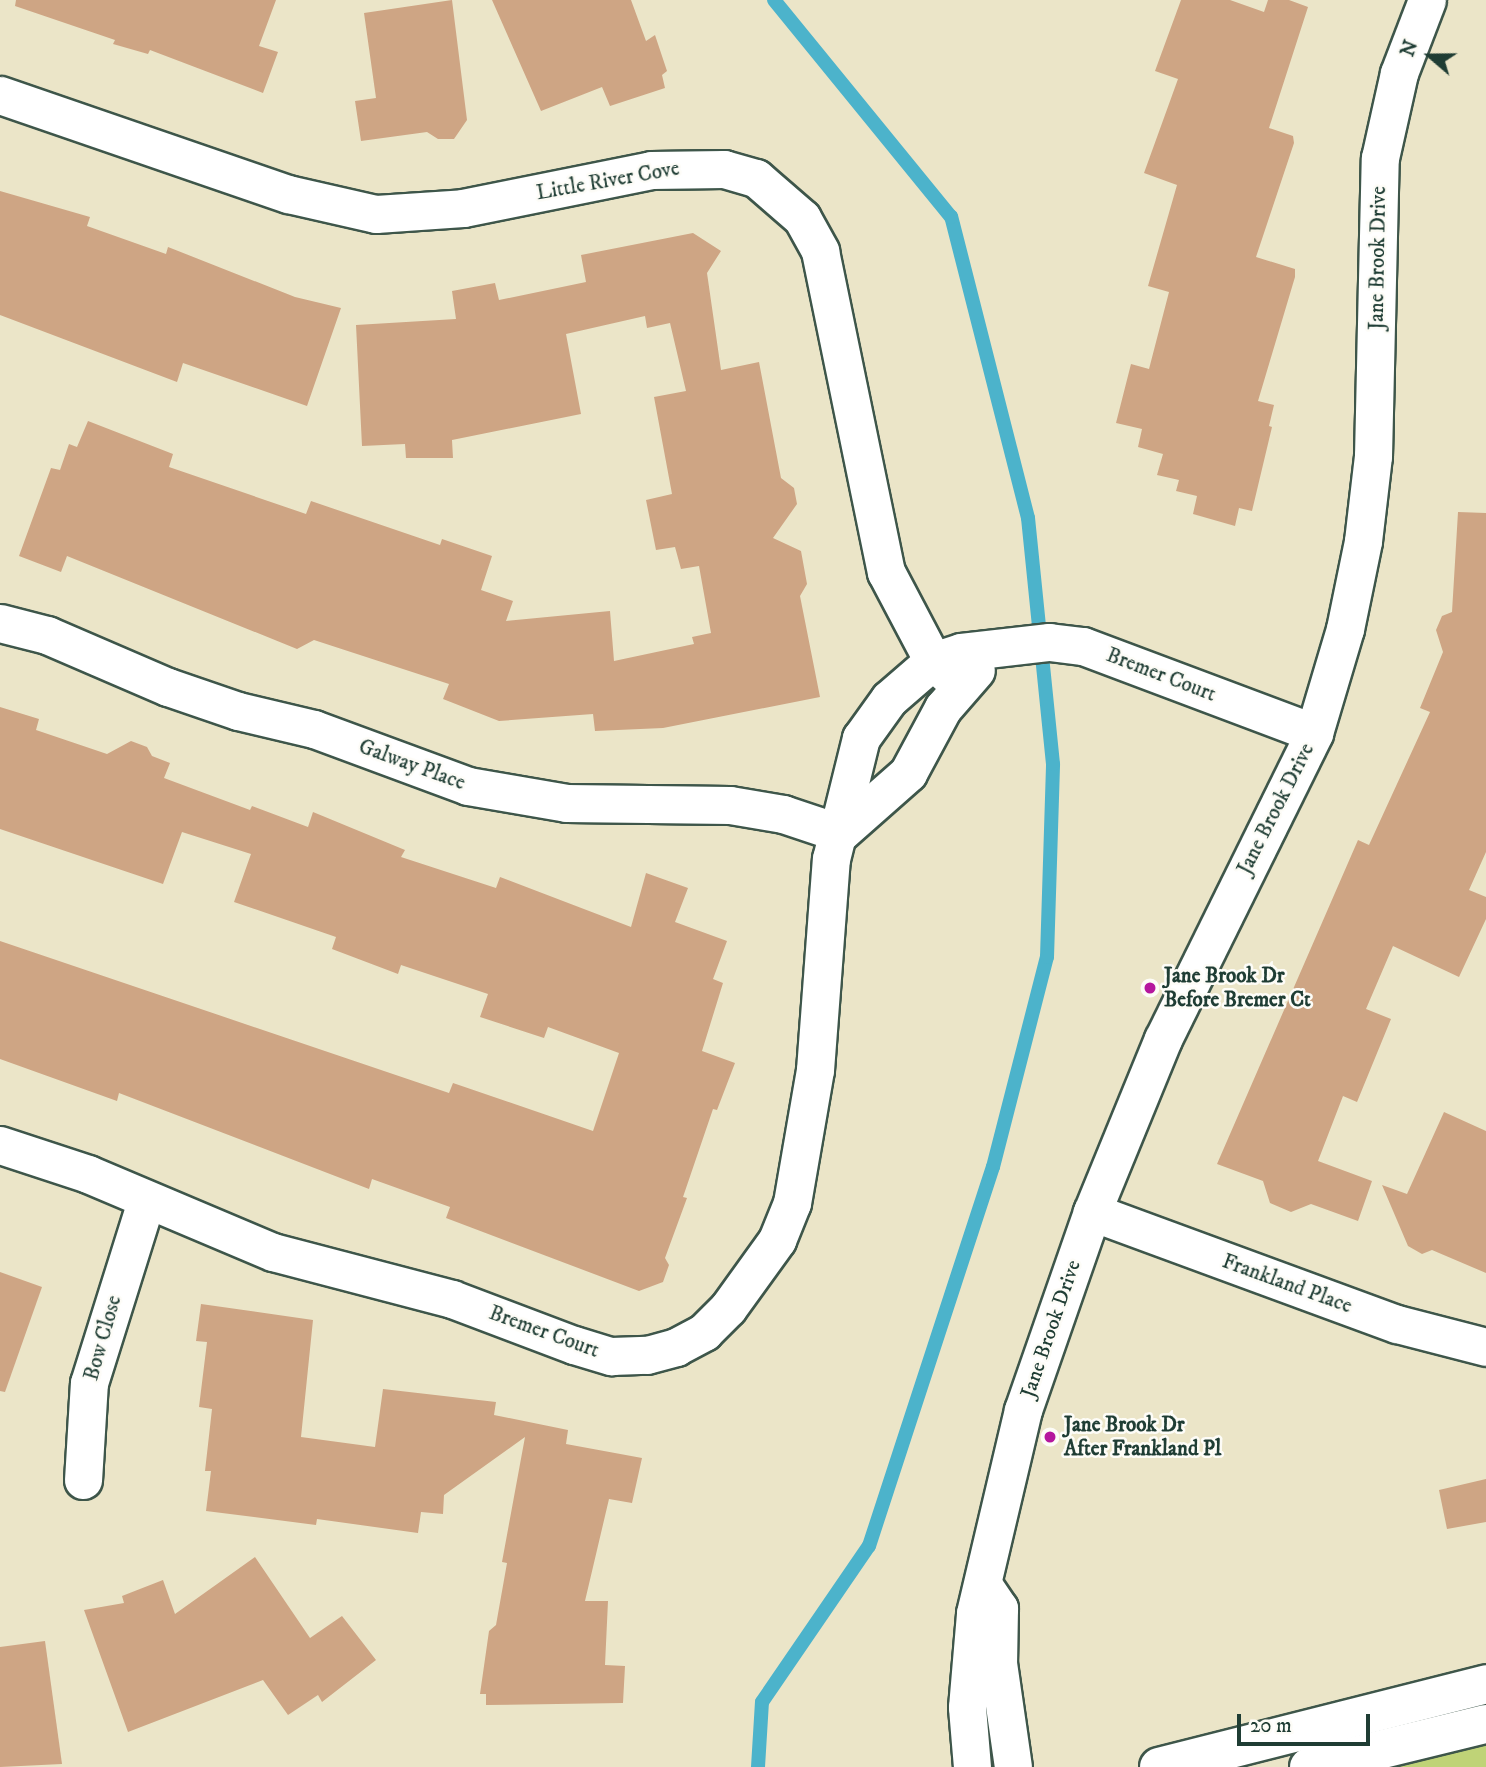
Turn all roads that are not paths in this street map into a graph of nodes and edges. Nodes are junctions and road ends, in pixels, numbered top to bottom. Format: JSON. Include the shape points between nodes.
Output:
{"nodes":[{"id":1,"x":1427,"y":0,"type":"edge"},
{"id":2,"x":0,"y":95,"type":"edge"},
{"id":3,"x":0,"y":623,"type":"edge"},
{"id":4,"x":1003,"y":645,"type":"junction"},
{"id":5,"x":933,"y":661,"type":"junction"},
{"id":6,"x":960,"y":685,"type":"junction"},
{"id":7,"x":1314,"y":733,"type":"junction"},
{"id":8,"x":840,"y":832,"type":"junction"},
{"id":9,"x":0,"y":1145,"type":"edge"},
{"id":10,"x":146,"y":1201,"type":"junction"},
{"id":11,"x":1092,"y":1212,"type":"junction"},
{"id":12,"x":1486,"y":1347,"type":"edge"},
{"id":13,"x":83,"y":1480,"type":"dead end"},
{"id":14,"x":984,"y":1585,"type":"junction"},
{"id":15,"x":1486,"y":1684,"type":"edge"},
{"id":16,"x":1385,"y":1707,"type":"junction"},
{"id":17,"x":1486,"y":1724,"type":"edge"},
{"id":18,"x":1394,"y":1757,"type":"edge"},
{"id":19,"x":972,"y":1767,"type":"edge"},
{"id":20,"x":1013,"y":1767,"type":"edge"},
{"id":21,"x":1159,"y":1767,"type":"edge"},
{"id":22,"x":1309,"y":1767,"type":"edge"}],
"edges":[{"from":1,"to":7,"type":"street","name":"Jane Brook Drive","via":[[1399,73],[1380,158],[1373,456],[1363,541],[1345,629]]},
{"from":2,"to":5,"type":"street","name":"Little River Cove","via":[[288,194],[376,214],[463,208],[652,170],[724,169],[756,178],[802,218],[820,251],[883,561]]},
{"from":3,"to":8,"type":"street","name":"Galway Place","via":[[47,635],[168,687],[237,711],[314,729],[468,786],[566,803],[730,805],[783,814]]},
{"from":4,"to":5,"type":"street","name":"Bremer Court"},
{"from":4,"to":6,"type":"street"},
{"from":4,"to":7,"type":"street","name":"Bremer Court","via":[[1049,642],[1083,646]]},
{"from":5,"to":6,"type":"street","name":"Little River Cove"},
{"from":5,"to":8,"type":"street","name":"Bremer Court","via":[[889,699],[861,738]]},
{"from":6,"to":8,"type":"street","via":[[908,773]]},
{"from":7,"to":11,"type":"street","name":"Jane Brook Drive","via":[[1163,1038]]},
{"from":8,"to":10,"type":"street","name":"Bremer Court","via":[[825,896],[815,1070],[792,1203],[777,1240],[728,1308],[704,1332],[676,1347],[648,1355],[611,1356],[452,1299],[273,1252]]},
{"from":9,"to":10,"type":"street","name":"Bremer Court","via":[[88,1174]]},
{"from":10,"to":13,"type":"street","name":"Bow Close","via":[[89,1383]]},
{"from":11,"to":12,"type":"street","name":"Frankland Place","via":[[1397,1324]]},
{"from":11,"to":14,"type":"street","name":"Jane Brook Drive","via":[[1023,1410]]},
{"from":14,"to":19,"type":"street","name":"Jane Brook Drive","via":[[975,1613],[968,1680]]},
{"from":14,"to":20,"type":"street","via":[[999,1608],[998,1662]]},
{"from":15,"to":16,"type":"main road"},
{"from":16,"to":18,"type":"street"},
{"from":16,"to":21,"type":"main road"},
{"from":17,"to":18,"type":"main road"},
{"from":18,"to":22,"type":"main road"}]}
